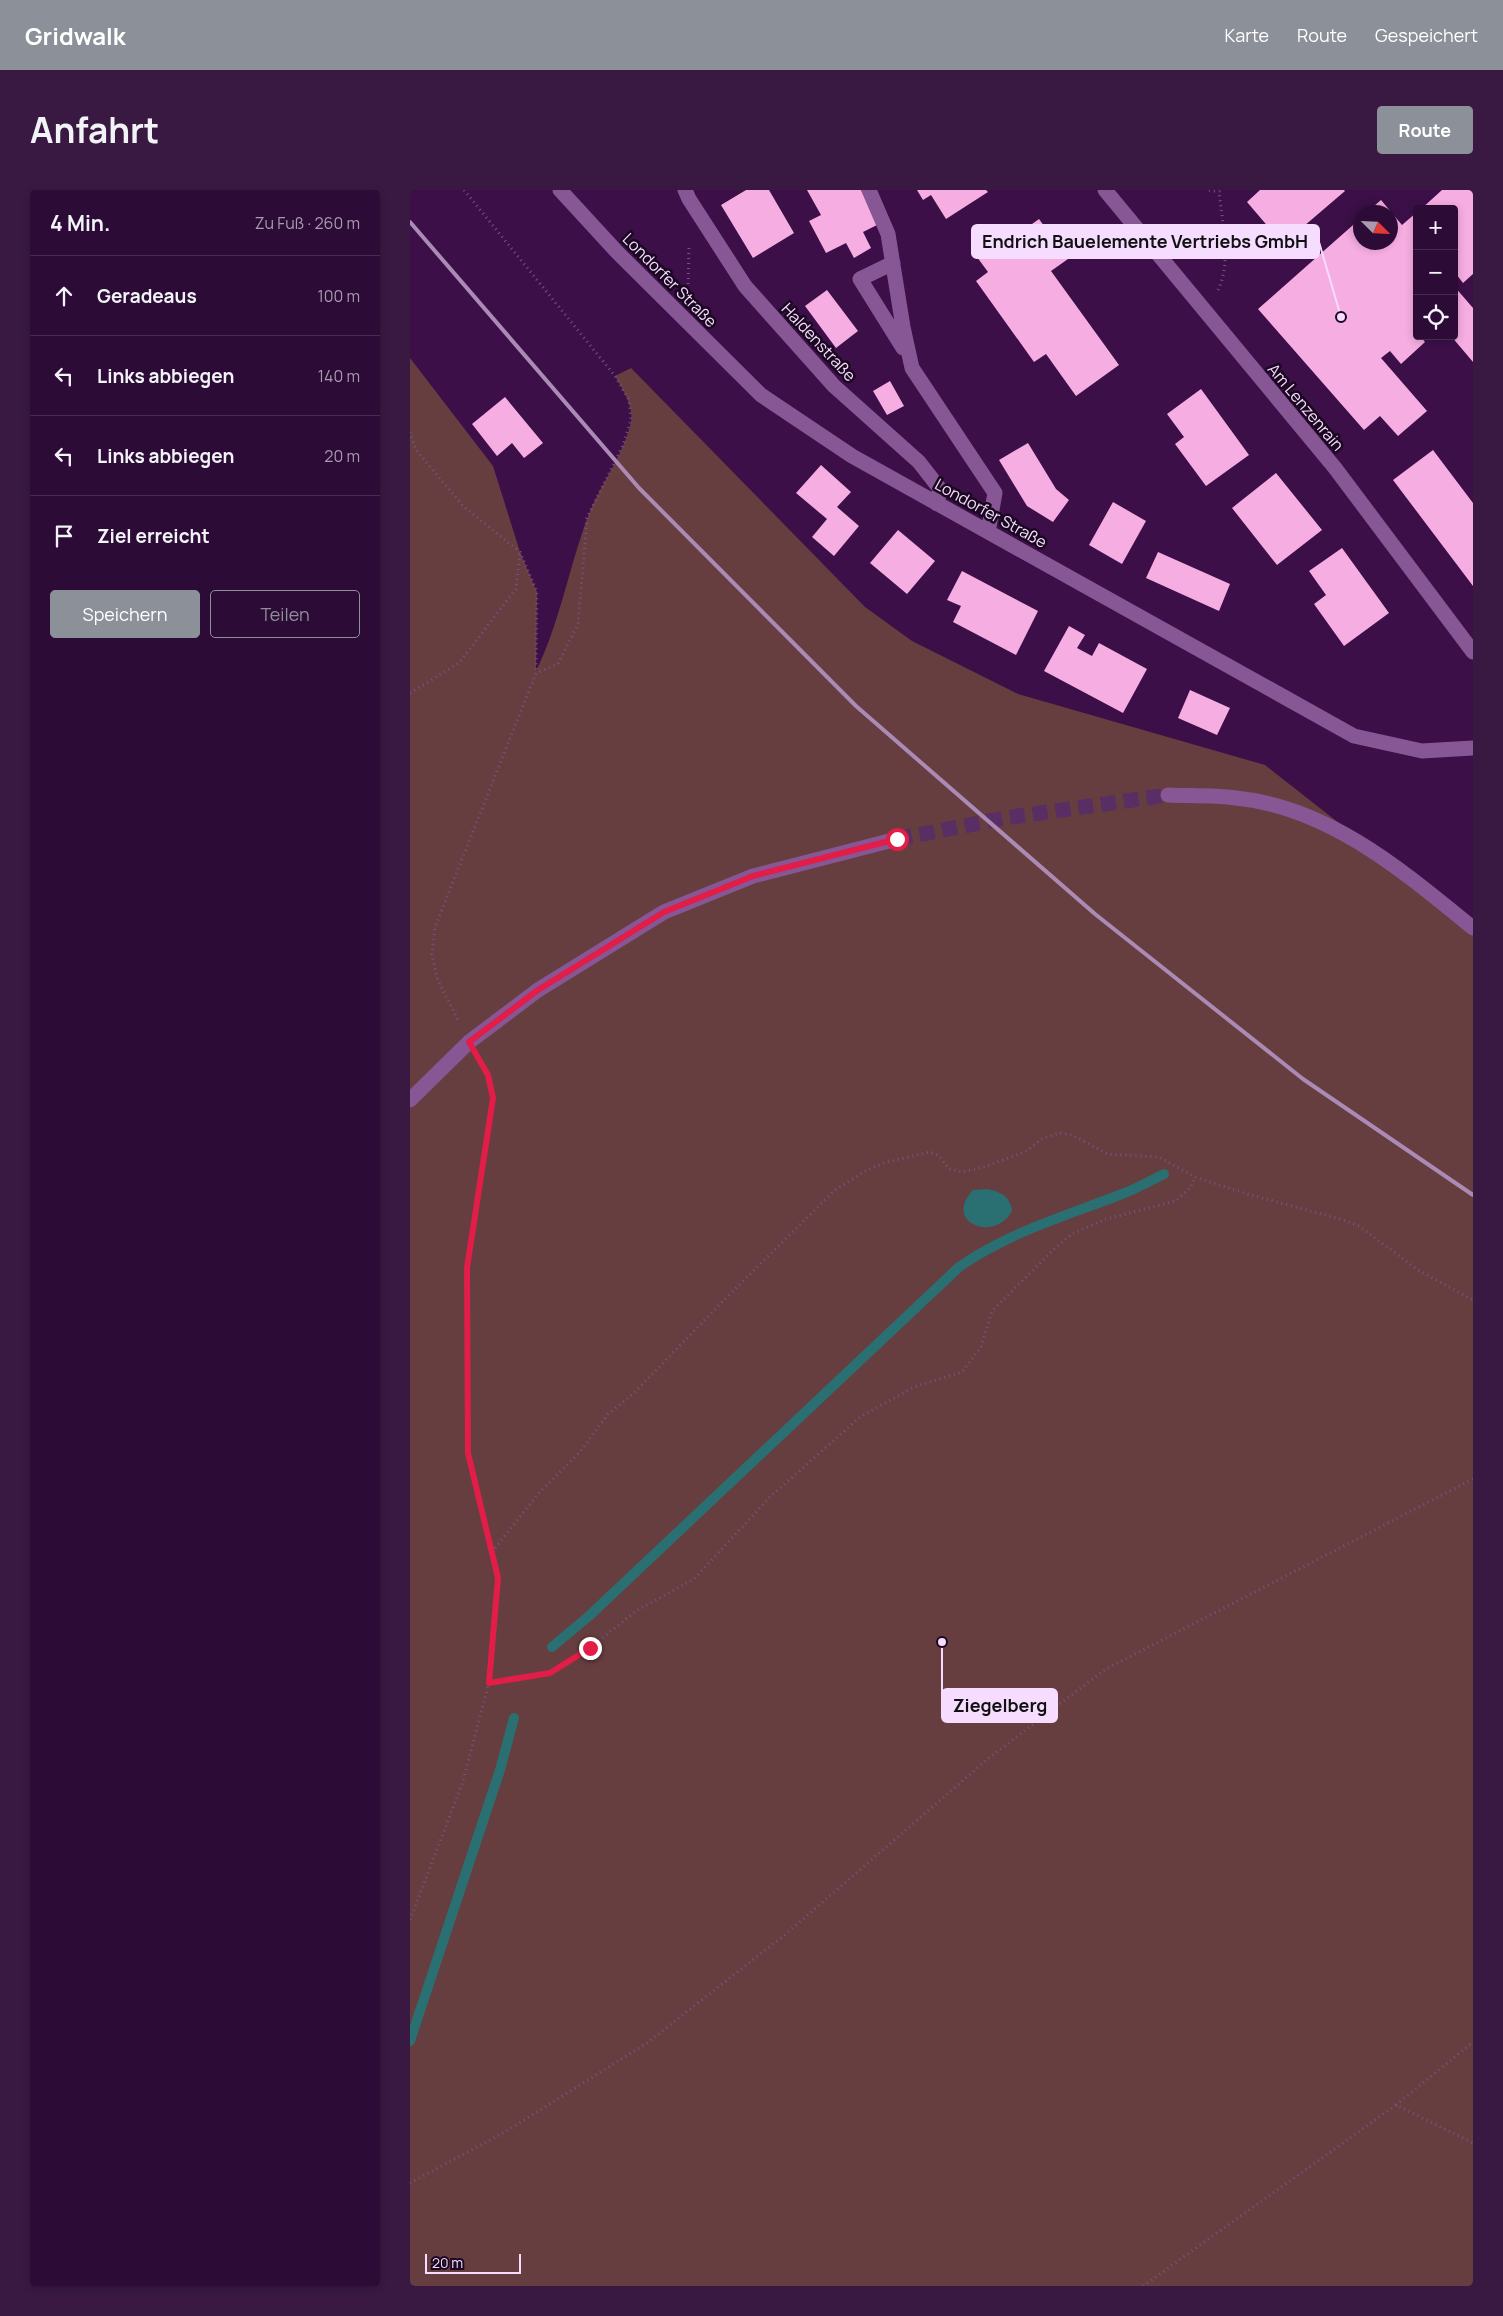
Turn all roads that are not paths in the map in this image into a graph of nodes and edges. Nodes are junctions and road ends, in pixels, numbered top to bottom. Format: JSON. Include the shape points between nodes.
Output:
{"nodes":[{"id":1,"x":560,"y":190,"type":"edge"},
{"id":2,"x":869,"y":190,"type":"edge"},
{"id":3,"x":1105,"y":190,"type":"edge"},
{"id":4,"x":687,"y":195,"type":"edge"},
{"id":5,"x":893,"y":263,"type":"junction"},
{"id":6,"x":910,"y":360,"type":"junction"},
{"id":7,"x":937,"y":504,"type":"junction"},
{"id":8,"x":988,"y":532,"type":"junction"},
{"id":9,"x":1473,"y":652,"type":"edge"},
{"id":10,"x":1473,"y":748,"type":"edge"},
{"id":11,"x":1168,"y":794,"type":"tunnel mouth"},
{"id":12,"x":897,"y":839,"type":"tunnel mouth"},
{"id":13,"x":1473,"y":928,"type":"edge"},
{"id":14,"x":410,"y":1100,"type":"edge"}],
"edges":[{"from":1,"to":7,"type":"street","name":"Londorfer Straße","via":[[618,253],[761,395],[852,456]]},
{"from":2,"to":5,"type":"street","via":[[888,234]]},
{"from":3,"to":9,"type":"street","name":"Am Lenzenrain","via":[[1334,468]]},
{"from":4,"to":7,"type":"street","name":"Haldenstraße","via":[[745,286],[834,386],[919,462],[940,489]]},
{"from":5,"to":6,"type":"street"},
{"from":5,"to":6,"type":"street","via":[[860,279]]},
{"from":6,"to":8,"type":"street","via":[[912,368],[995,493]]},
{"from":7,"to":8,"type":"street","name":"Londorfer Straße"},
{"from":8,"to":10,"type":"street","name":"Londorfer Straße","via":[[1354,736],[1422,751]]},
{"from":11,"to":13,"type":"street","via":[[1237,798],[1284,808],[1341,831],[1411,877]]},
{"from":12,"to":14,"type":"street","via":[[753,876],[664,912],[538,990],[469,1042]]}]}
